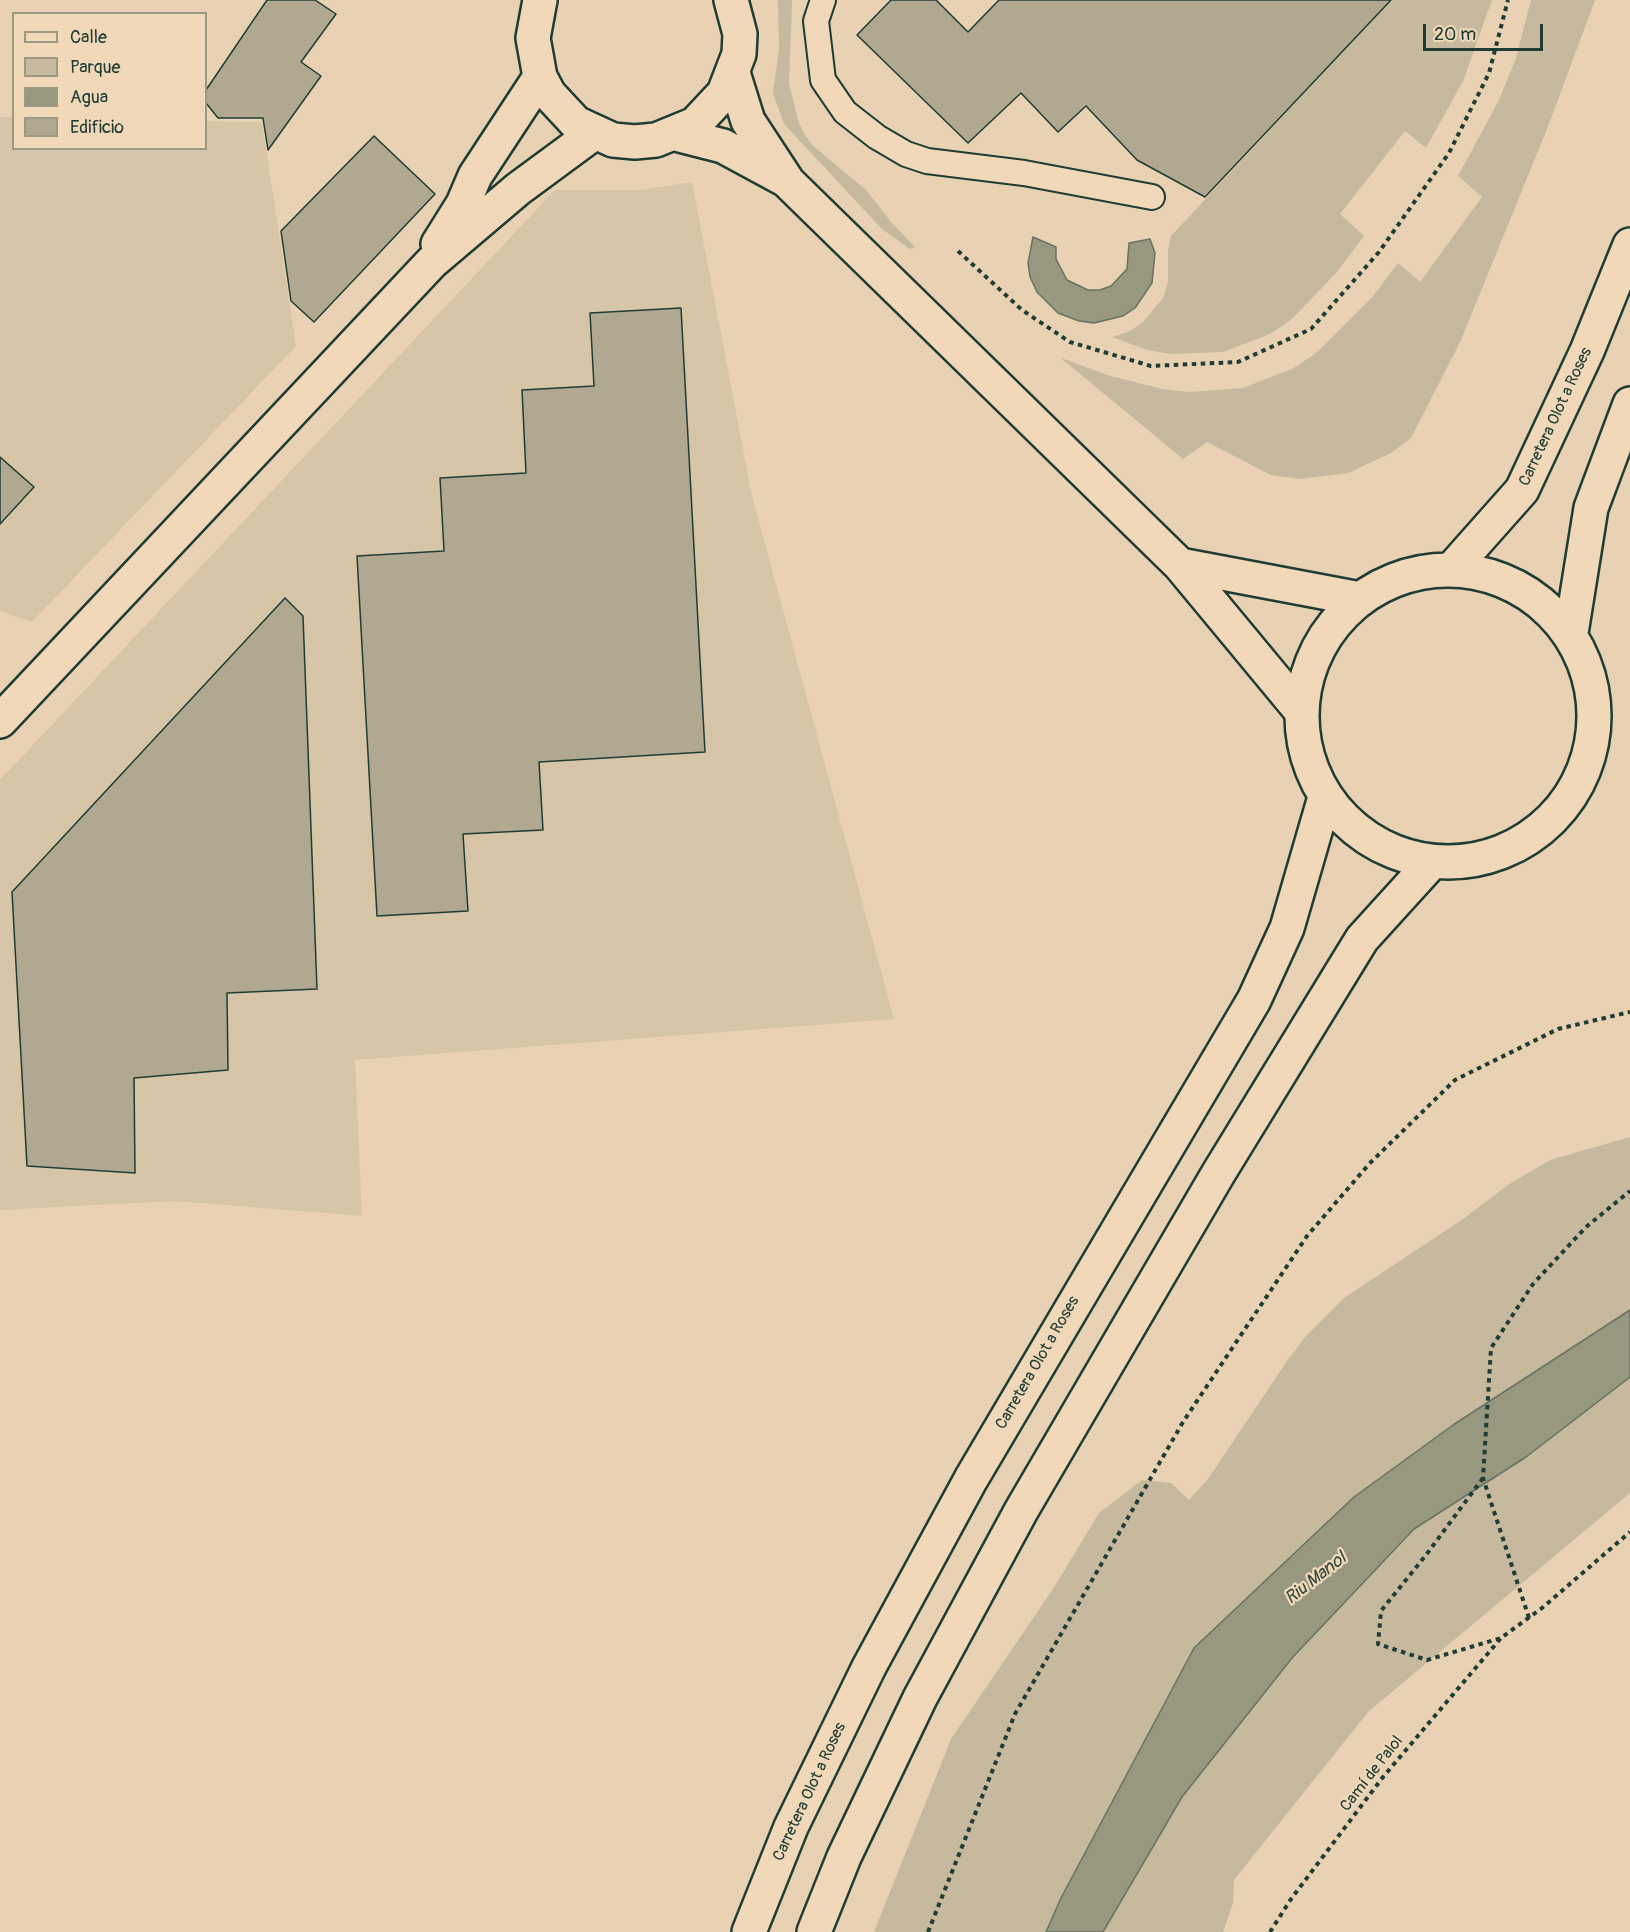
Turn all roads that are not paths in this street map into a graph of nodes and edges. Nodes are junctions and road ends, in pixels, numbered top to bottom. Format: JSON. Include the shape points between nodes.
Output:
{"nodes":[{"id":1,"x":540,"y":0,"type":"edge"},
{"id":2,"x":731,"y":0,"type":"edge"},
{"id":3,"x":823,"y":0,"type":"edge"},
{"id":4,"x":733,"y":73,"type":"junction"},
{"id":5,"x":540,"y":77,"type":"junction"},
{"id":6,"x":594,"y":133,"type":"junction"},
{"id":7,"x":676,"y":134,"type":"junction"},
{"id":8,"x":788,"y":182,"type":"junction"},
{"id":9,"x":1152,"y":197,"type":"dead end"},
{"id":10,"x":1630,"y":245,"type":"edge"},
{"id":11,"x":432,"y":262,"type":"junction"},
{"id":12,"x":1630,"y":404,"type":"edge"},
{"id":13,"x":1180,"y":565,"type":"junction"},
{"id":14,"x":1451,"y":570,"type":"junction"},
{"id":15,"x":1360,"y":599,"type":"junction"},
{"id":16,"x":1571,"y":633,"type":"junction"},
{"id":17,"x":1301,"y":711,"type":"junction"},
{"id":18,"x":0,"y":721,"type":"edge"},
{"id":19,"x":1325,"y":797,"type":"junction"},
{"id":20,"x":1431,"y":863,"type":"junction"},
{"id":21,"x":749,"y":1932,"type":"edge"},
{"id":22,"x":814,"y":1932,"type":"edge"}],
"edges":[{"from":1,"to":5,"type":"main road","via":[[533,38]]},
{"from":2,"to":4,"type":"main road","via":[[740,34]]},
{"from":3,"to":9,"type":"lane","via":[[816,21],[823,80],[845,112],[877,137],[927,161],[1024,173]]},
{"from":4,"to":7,"type":"main road","via":[[711,110]]},
{"from":4,"to":8,"type":"main road","via":[[748,122]]},
{"from":5,"to":6,"type":"main road","via":[[561,110]]},
{"from":5,"to":11,"type":"main road","via":[[475,176],[463,204],[440,239]]},
{"from":6,"to":7,"type":"main road","via":[[634,142]]},
{"from":6,"to":11,"type":"main road","via":[[518,189]]},
{"from":7,"to":8,"type":"main road","via":[[723,146]]},
{"from":8,"to":13,"type":"main road"},
{"from":10,"to":14,"type":"main road","name":"Carretera Olot a Roses","via":[[1578,372],[1522,490]]},
{"from":11,"to":18,"type":"main road"},
{"from":12,"to":16,"type":"main road","via":[[1591,508]]},
{"from":13,"to":15,"type":"main road"},
{"from":13,"to":17,"type":"main road"},
{"from":14,"to":15,"type":"main road","via":[[1422,569],[1386,581]]},
{"from":14,"to":16,"type":"main road","via":[[1511,583],[1543,604]]},
{"from":15,"to":17,"type":"main road","via":[[1329,629],[1310,666]]},
{"from":16,"to":20,"type":"main road","via":[[1586,664],[1594,708],[1591,749],[1577,787],[1545,828],[1508,853],[1464,862]]},
{"from":17,"to":19,"type":"main road","via":[[1306,759]]},
{"from":19,"to":20,"type":"main road","via":[[1356,829],[1392,852]]},
{"from":19,"to":21,"type":"main road","name":"Carretera Olot a Roses","via":[[1287,928],[1254,1000],[970,1479],[858,1688],[791,1827]]},
{"from":20,"to":22,"type":"main road","via":[[1362,939],[1218,1174],[1021,1511],[915,1709],[843,1857]]}]}
